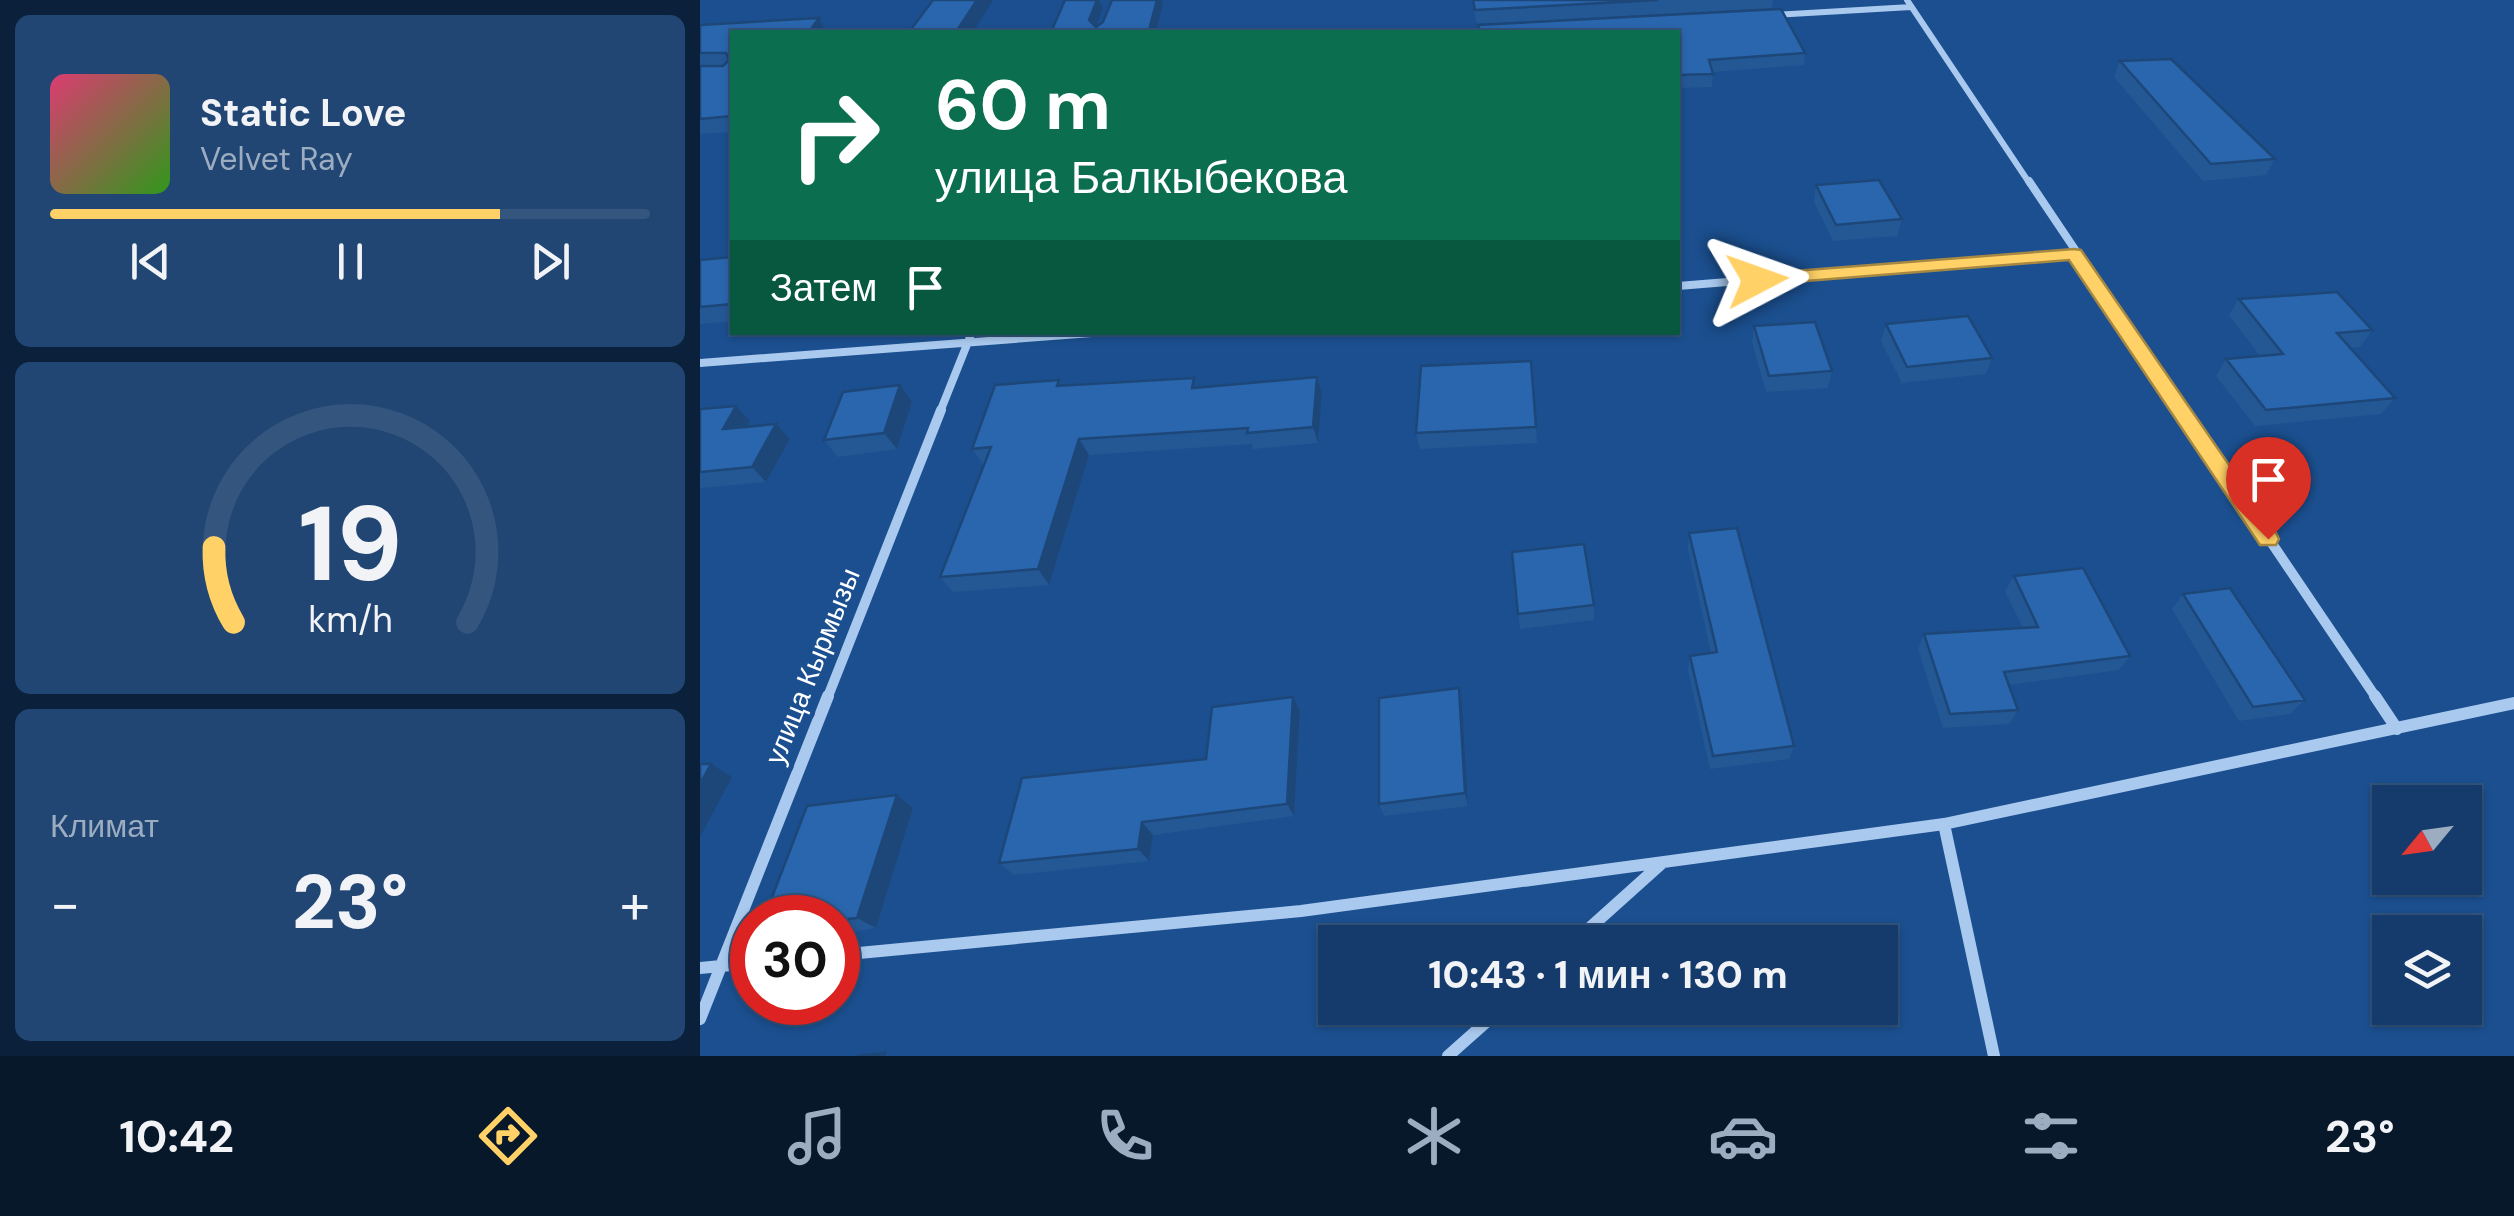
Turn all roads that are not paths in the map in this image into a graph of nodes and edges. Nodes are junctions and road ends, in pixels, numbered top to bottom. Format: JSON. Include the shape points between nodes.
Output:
{"nodes":[{"id":1,"x":1909,"y":3,"type":"edge"},
{"id":2,"x":1754,"y":16,"type":"edge"},
{"id":3,"x":2074,"y":254,"type":"junction"},
{"id":4,"x":1680,"y":286,"type":"edge"},
{"id":5,"x":1037,"y":335,"type":"edge"},
{"id":6,"x":969,"y":338,"type":"edge"},
{"id":7,"x":700,"y":363,"type":"edge"},
{"id":8,"x":2514,"y":703,"type":"edge"},
{"id":9,"x":2397,"y":729,"type":"junction"},
{"id":10,"x":1944,"y":824,"type":"junction"},
{"id":11,"x":1662,"y":862,"type":"junction"},
{"id":12,"x":1593,"y":925,"type":"edge"},
{"id":13,"x":860,"y":953,"type":"edge"},
{"id":14,"x":730,"y":965,"type":"edge"},
{"id":15,"x":720,"y":966,"type":"junction"},
{"id":16,"x":700,"y":968,"type":"edge"},
{"id":17,"x":700,"y":1018,"type":"edge"},
{"id":18,"x":1483,"y":1025,"type":"edge"},
{"id":19,"x":1448,"y":1056,"type":"edge"},
{"id":20,"x":1994,"y":1056,"type":"edge"}],
"edges":[{"from":1,"to":2,"type":"street"},
{"from":1,"to":3,"type":"street"},
{"from":3,"to":4,"type":"street"},
{"from":3,"to":9,"type":"street"},
{"from":5,"to":6,"type":"street"},
{"from":6,"to":7,"type":"street"},
{"from":6,"to":15,"type":"street","name":"улица Кырмызы"},
{"from":8,"to":9,"type":"street"},
{"from":9,"to":10,"type":"street"},
{"from":10,"to":11,"type":"street"},
{"from":10,"to":20,"type":"street"},
{"from":11,"to":12,"type":"street"},
{"from":11,"to":13,"type":"street","via":[[1301,911]]},
{"from":14,"to":15,"type":"street"},
{"from":15,"to":16,"type":"street"},
{"from":15,"to":17,"type":"street","name":"улица Кырмызы"},
{"from":18,"to":19,"type":"street"}]}
